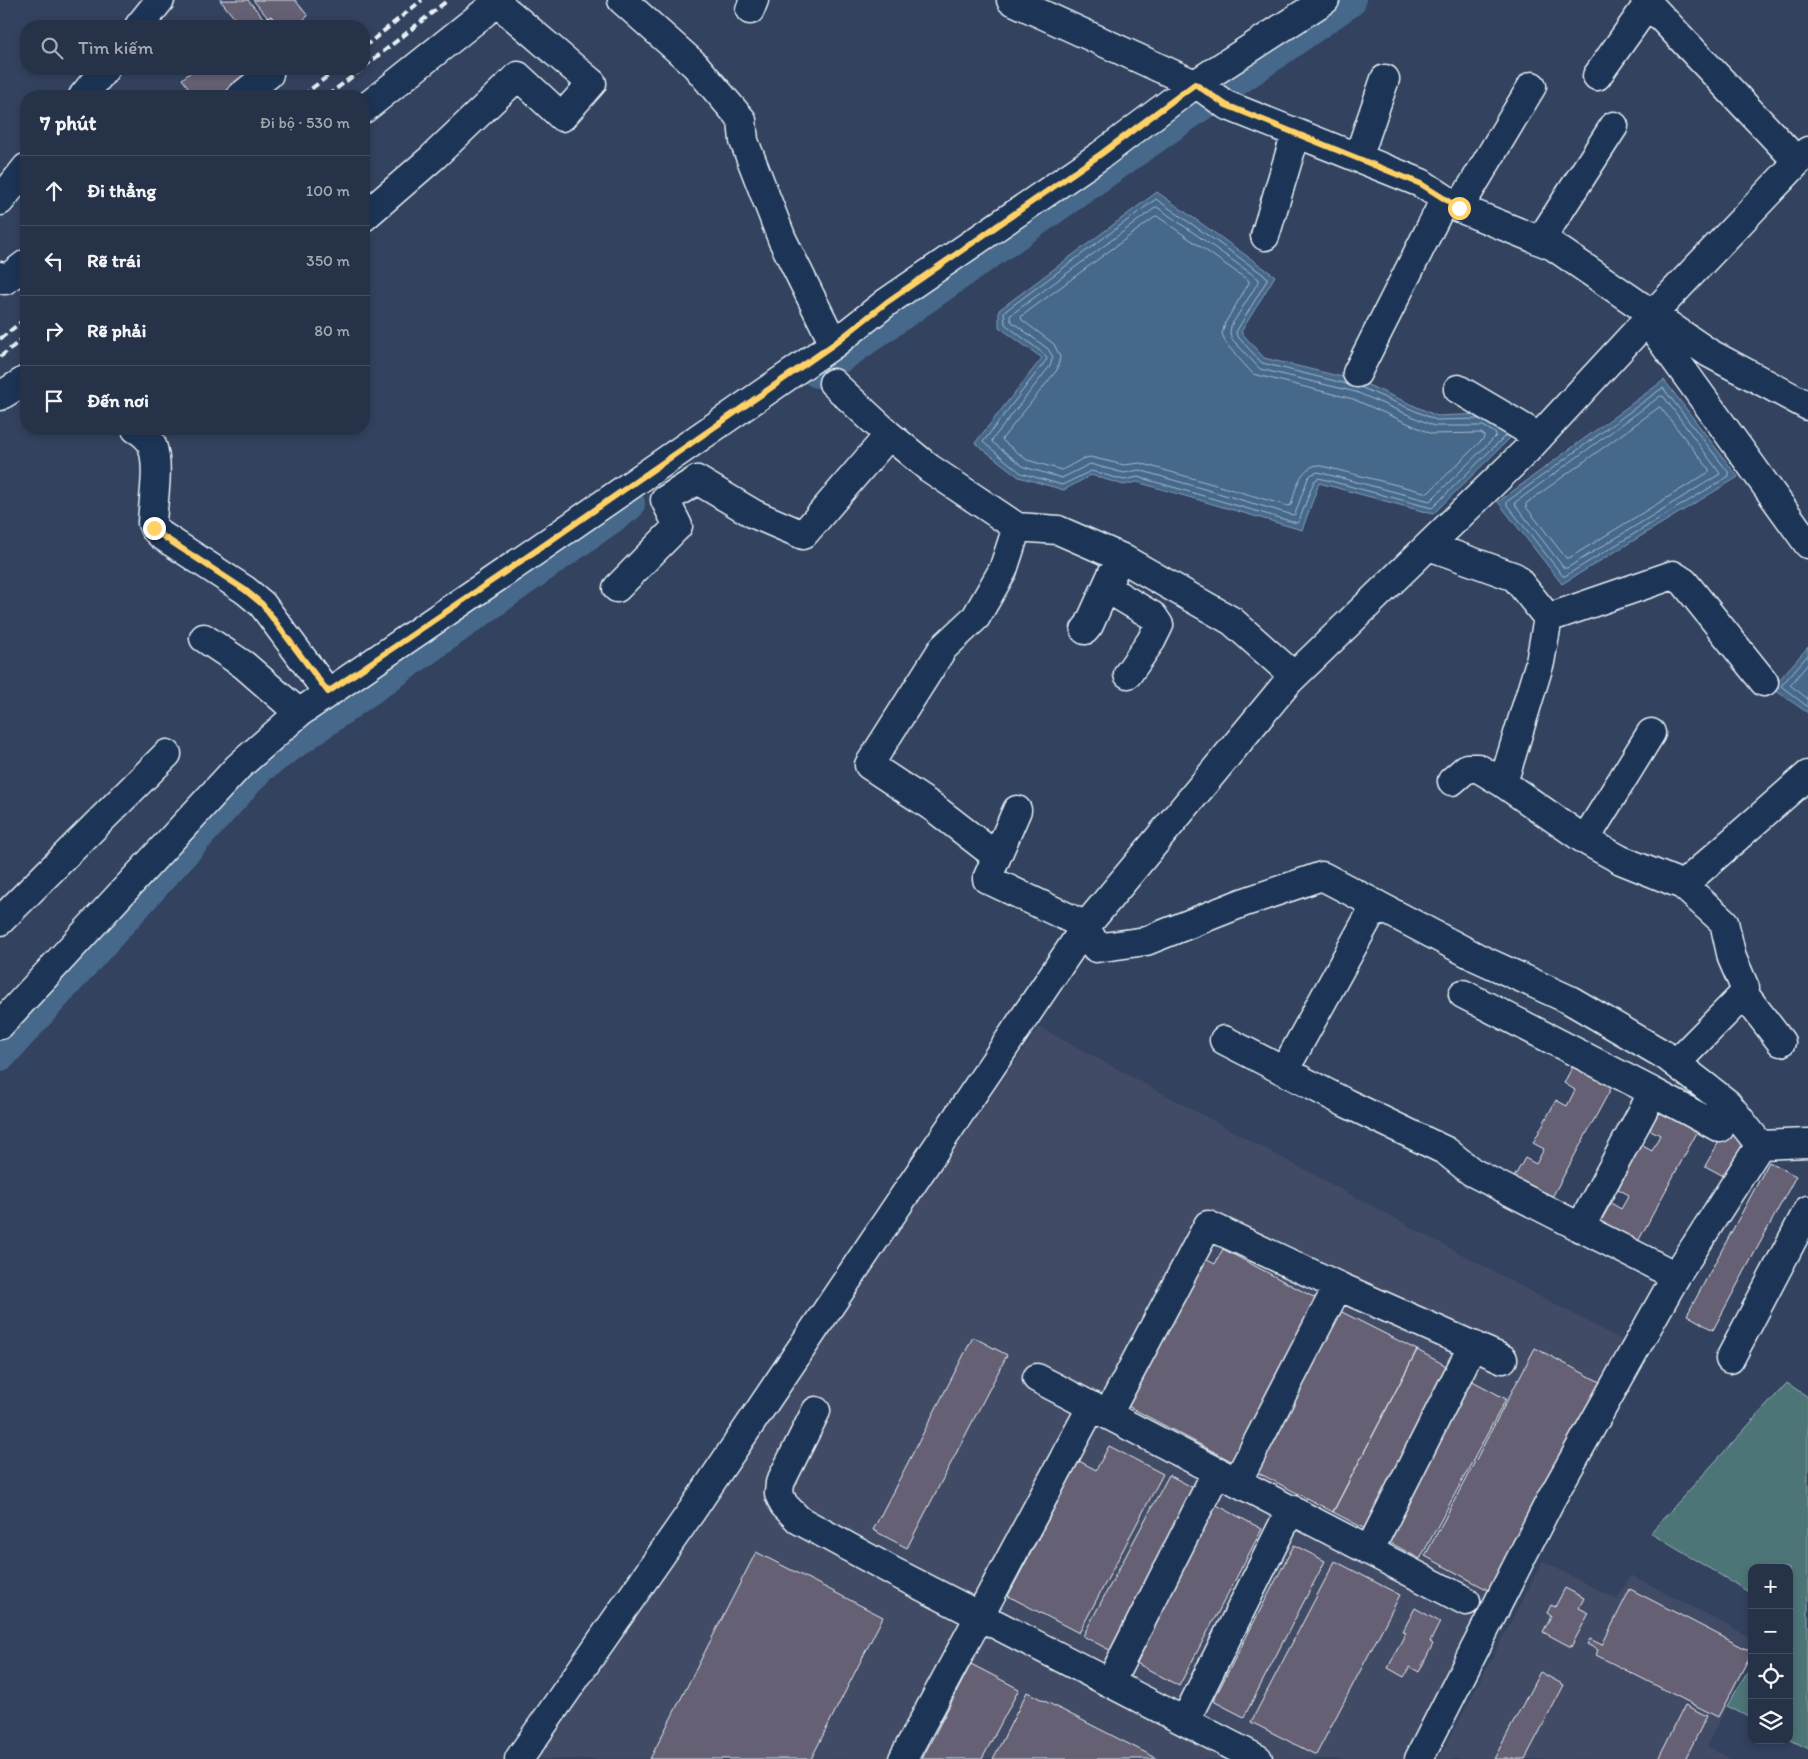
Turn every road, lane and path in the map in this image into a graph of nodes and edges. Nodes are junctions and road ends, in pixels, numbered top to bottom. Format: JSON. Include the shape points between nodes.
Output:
{"nodes":[{"id":1,"x":160,"y":0,"type":"edge"},
{"id":2,"x":622,"y":0,"type":"edge"},
{"id":3,"x":1011,"y":0,"type":"edge"},
{"id":4,"x":1325,"y":0,"type":"edge"},
{"id":5,"x":499,"y":2,"type":"edge"},
{"id":6,"x":1647,"y":2,"type":"edge"},
{"id":7,"x":144,"y":20,"type":"edge"},
{"id":8,"x":101,"y":75,"type":"edge"},
{"id":9,"x":268,"y":75,"type":"edge"},
{"id":10,"x":1597,"y":76,"type":"dead end"},
{"id":11,"x":1385,"y":79,"type":"dead end"},
{"id":12,"x":1198,"y":86,"type":"junction"},
{"id":13,"x":1532,"y":86,"type":"dead end"},
{"id":14,"x":89,"y":90,"type":"edge"},
{"id":15,"x":249,"y":90,"type":"edge"},
{"id":16,"x":370,"y":104,"type":"edge"},
{"id":17,"x":1614,"y":126,"type":"dead end"},
{"id":18,"x":1296,"y":134,"type":"junction"},
{"id":19,"x":1803,"y":156,"type":"edge"},
{"id":20,"x":1358,"y":158,"type":"junction"},
{"id":21,"x":20,"y":176,"type":"edge"},
{"id":22,"x":0,"y":201,"type":"edge"},
{"id":23,"x":1452,"y":204,"type":"junction"},
{"id":24,"x":370,"y":212,"type":"edge"},
{"id":25,"x":1265,"y":236,"type":"dead end"},
{"id":26,"x":1540,"y":241,"type":"junction"},
{"id":27,"x":20,"y":269,"type":"edge"},
{"id":28,"x":0,"y":276,"type":"edge"},
{"id":29,"x":1650,"y":317,"type":"junction"},
{"id":30,"x":834,"y":344,"type":"junction"},
{"id":31,"x":1357,"y":373,"type":"dead end"},
{"id":32,"x":20,"y":384,"type":"edge"},
{"id":33,"x":833,"y":384,"type":"dead end"},
{"id":34,"x":1458,"y":389,"type":"dead end"},
{"id":35,"x":0,"y":396,"type":"edge"},
{"id":36,"x":1808,"y":406,"type":"edge"},
{"id":37,"x":144,"y":435,"type":"edge"},
{"id":38,"x":889,"y":436,"type":"junction"},
{"id":39,"x":1539,"y":437,"type":"junction"},
{"id":40,"x":1017,"y":527,"type":"junction"},
{"id":41,"x":1808,"y":544,"type":"edge"},
{"id":42,"x":1429,"y":546,"type":"junction"},
{"id":43,"x":1120,"y":557,"type":"junction"},
{"id":44,"x":617,"y":588,"type":"dead end"},
{"id":45,"x":1106,"y":588,"type":"junction"},
{"id":46,"x":1548,"y":618,"type":"junction"},
{"id":47,"x":1085,"y":630,"type":"dead end"},
{"id":48,"x":204,"y":638,"type":"dead end"},
{"id":49,"x":1128,"y":674,"type":"dead end"},
{"id":50,"x":1294,"y":676,"type":"junction"},
{"id":51,"x":1764,"y":682,"type":"dead end"},
{"id":52,"x":328,"y":692,"type":"junction"},
{"id":53,"x":299,"y":713,"type":"junction"},
{"id":54,"x":1651,"y":733,"type":"dead end"},
{"id":55,"x":167,"y":754,"type":"dead end"},
{"id":56,"x":1808,"y":775,"type":"edge"},
{"id":57,"x":1452,"y":781,"type":"dead end"},
{"id":58,"x":1503,"y":783,"type":"junction"},
{"id":59,"x":1017,"y":810,"type":"dead end"},
{"id":60,"x":1586,"y":840,"type":"junction"},
{"id":61,"x":996,"y":856,"type":"junction"},
{"id":62,"x":1683,"y":885,"type":"junction"},
{"id":63,"x":1376,"y":904,"type":"junction"},
{"id":64,"x":0,"y":921,"type":"edge"},
{"id":65,"x":1086,"y":926,"type":"junction"},
{"id":66,"x":1463,"y":994,"type":"dead end"},
{"id":67,"x":1744,"y":994,"type":"junction"},
{"id":68,"x":0,"y":1025,"type":"edge"},
{"id":69,"x":1224,"y":1040,"type":"dead end"},
{"id":70,"x":1781,"y":1042,"type":"dead end"},
{"id":71,"x":1676,"y":1063,"type":"junction"},
{"id":72,"x":1284,"y":1071,"type":"junction"},
{"id":73,"x":1653,"y":1092,"type":"junction"},
{"id":74,"x":1720,"y":1128,"type":"dead end"},
{"id":75,"x":1808,"y":1143,"type":"edge"},
{"id":76,"x":1760,"y":1145,"type":"junction"},
{"id":77,"x":1808,"y":1210,"type":"edge"},
{"id":78,"x":1580,"y":1228,"type":"junction"},
{"id":79,"x":1676,"y":1276,"type":"junction"},
{"id":80,"x":1338,"y":1286,"type":"junction"},
{"id":81,"x":1473,"y":1345,"type":"junction"},
{"id":82,"x":1503,"y":1359,"type":"dead end"},
{"id":83,"x":1730,"y":1359,"type":"dead end"},
{"id":84,"x":1037,"y":1378,"type":"dead end"},
{"id":85,"x":816,"y":1410,"type":"dead end"},
{"id":86,"x":1100,"y":1410,"type":"junction"},
{"id":87,"x":1227,"y":1477,"type":"junction"},
{"id":88,"x":1291,"y":1510,"type":"junction"},
{"id":89,"x":1369,"y":1551,"type":"junction"},
{"id":90,"x":1466,"y":1601,"type":"dead end"},
{"id":91,"x":979,"y":1616,"type":"junction"},
{"id":92,"x":1110,"y":1683,"type":"junction"},
{"id":93,"x":1185,"y":1722,"type":"junction"},
{"id":94,"x":519,"y":1759,"type":"edge"},
{"id":95,"x":903,"y":1759,"type":"edge"},
{"id":96,"x":1258,"y":1759,"type":"edge"},
{"id":97,"x":1419,"y":1759,"type":"edge"}],
"edges":[{"from":1,"to":7,"type":"street"},
{"from":2,"to":30,"type":"street","via":[[695,65],[742,120],[744,141],[782,238]]},
{"from":3,"to":12,"type":"street"},
{"from":4,"to":12,"type":"street"},
{"from":5,"to":16,"type":"street"},
{"from":5,"to":24,"type":"street","via":[[545,46],[592,83],[562,117],[518,76]]},
{"from":6,"to":10,"type":"street"},
{"from":6,"to":19,"type":"street"},
{"from":8,"to":14,"type":"street"},
{"from":9,"to":15,"type":"street"},
{"from":11,"to":20,"type":"street"},
{"from":12,"to":18,"type":"street","via":[[1226,105]]},
{"from":12,"to":30,"type":"street","via":[[887,302]]},
{"from":13,"to":23,"type":"street"},
{"from":17,"to":26,"type":"street"},
{"from":18,"to":20,"type":"street"},
{"from":18,"to":25,"type":"street"},
{"from":19,"to":29,"type":"street"},
{"from":20,"to":23,"type":"street","via":[[1421,184]]},
{"from":21,"to":22,"type":"street"},
{"from":23,"to":26,"type":"street"},
{"from":23,"to":31,"type":"street"},
{"from":26,"to":29,"type":"street","via":[[1552,246]]},
{"from":27,"to":28,"type":"street","via":[[5,280]]},
{"from":29,"to":36,"type":"street"},
{"from":29,"to":39,"type":"street"},
{"from":29,"to":41,"type":"street","via":[[1656,333]]},
{"from":30,"to":52,"type":"street"},
{"from":32,"to":35,"type":"street"},
{"from":33,"to":38,"type":"street"},
{"from":34,"to":39,"type":"street"},
{"from":37,"to":52,"type":"street","via":[[152,444],[155,469],[154,528],[262,604]]},
{"from":38,"to":40,"type":"street","via":[[929,468]]},
{"from":38,"to":44,"type":"street","via":[[803,535],[754,514],[697,480],[665,500],[678,526]]},
{"from":39,"to":42,"type":"street"},
{"from":40,"to":43,"type":"street","via":[[1058,530]]},
{"from":40,"to":61,"type":"street","via":[[1003,570],[976,617],[943,648],[869,766],[934,808]]},
{"from":42,"to":46,"type":"street","via":[[1515,577]]},
{"from":42,"to":50,"type":"street"},
{"from":43,"to":45,"type":"street"},
{"from":43,"to":50,"type":"street","via":[[1232,621]]},
{"from":45,"to":47,"type":"street"},
{"from":45,"to":49,"type":"street","via":[[1153,616],[1159,625]]},
{"from":46,"to":51,"type":"street","via":[[1673,575],[1684,582]]},
{"from":46,"to":58,"type":"street","via":[[1540,662]]},
{"from":48,"to":53,"type":"street","via":[[244,665]]},
{"from":50,"to":65,"type":"street"},
{"from":52,"to":53,"type":"street"},
{"from":53,"to":68,"type":"street","via":[[238,767]]},
{"from":54,"to":60,"type":"street"},
{"from":55,"to":64,"type":"street"},
{"from":56,"to":62,"type":"street"},
{"from":57,"to":58,"type":"street","via":[[1467,768],[1478,768]]},
{"from":58,"to":60,"type":"street"},
{"from":59,"to":61,"type":"street"},
{"from":60,"to":62,"type":"street","via":[[1621,860]]},
{"from":61,"to":65,"type":"street","via":[[987,879]]},
{"from":62,"to":67,"type":"street","via":[[1724,922],[1732,958],[1745,988]]},
{"from":63,"to":65,"type":"street","via":[[1322,876],[1146,941],[1096,948]]},
{"from":63,"to":71,"type":"street","via":[[1478,958],[1570,1000]]},
{"from":63,"to":72,"type":"street"},
{"from":65,"to":94,"type":"street","via":[[702,1496]]},
{"from":66,"to":73,"type":"street"},
{"from":67,"to":70,"type":"street"},
{"from":67,"to":71,"type":"street"},
{"from":69,"to":72,"type":"street"},
{"from":71,"to":76,"type":"street","via":[[1727,1103]]},
{"from":72,"to":78,"type":"street","via":[[1446,1151],[1472,1172]]},
{"from":73,"to":74,"type":"street"},
{"from":73,"to":78,"type":"street"},
{"from":75,"to":76,"type":"street"},
{"from":76,"to":79,"type":"street"},
{"from":77,"to":83,"type":"street"},
{"from":78,"to":79,"type":"street"},
{"from":79,"to":97,"type":"street","via":[[1550,1501]]},
{"from":80,"to":81,"type":"street"},
{"from":80,"to":86,"type":"street","via":[[1208,1226]]},
{"from":80,"to":87,"type":"street"},
{"from":81,"to":82,"type":"street"},
{"from":81,"to":89,"type":"street"},
{"from":84,"to":86,"type":"street"},
{"from":85,"to":91,"type":"street","via":[[780,1483],[779,1494],[784,1505],[799,1520]]},
{"from":86,"to":87,"type":"street"},
{"from":86,"to":91,"type":"street"},
{"from":87,"to":88,"type":"street"},
{"from":87,"to":92,"type":"street"},
{"from":88,"to":89,"type":"street"},
{"from":88,"to":93,"type":"street"},
{"from":89,"to":90,"type":"street"},
{"from":91,"to":92,"type":"street"},
{"from":91,"to":95,"type":"street"},
{"from":92,"to":93,"type":"street"},
{"from":93,"to":96,"type":"street"}]}
